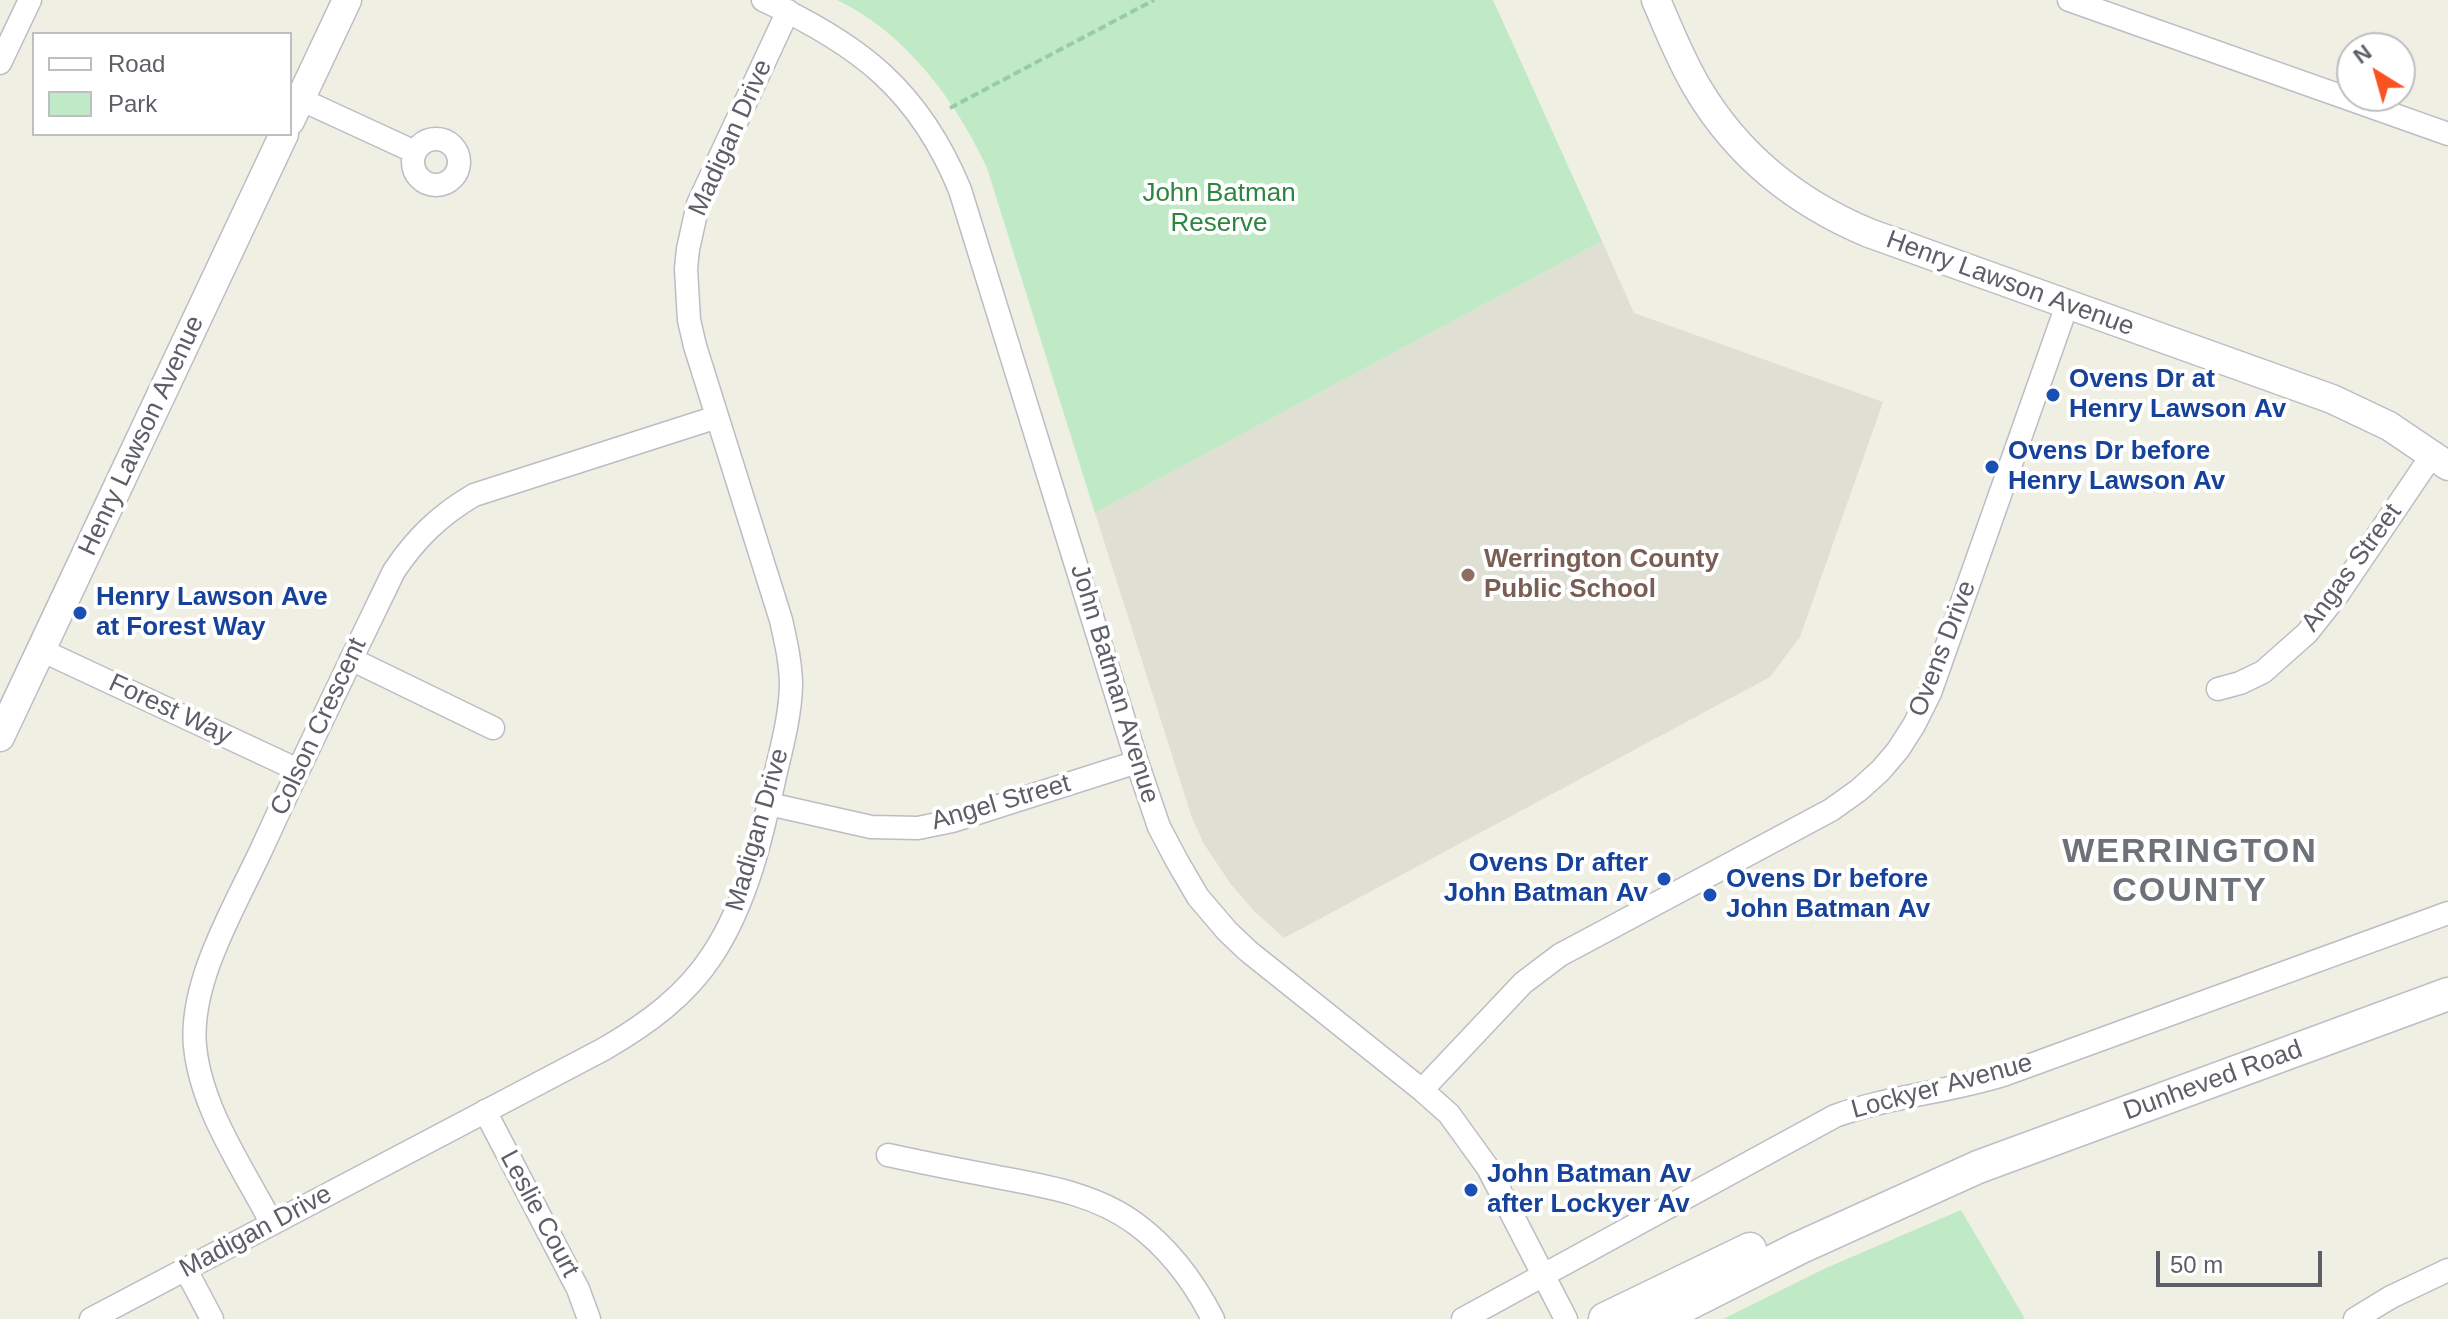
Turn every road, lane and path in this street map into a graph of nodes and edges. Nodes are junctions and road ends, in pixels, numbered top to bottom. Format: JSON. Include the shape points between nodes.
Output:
{"nodes":[{"id":1,"x":30,"y":0,"type":"edge"},
{"id":2,"x":347,"y":0,"type":"edge"},
{"id":3,"x":763,"y":0,"type":"edge"},
{"id":4,"x":1154,"y":0,"type":"edge"},
{"id":5,"x":1656,"y":0,"type":"edge"},
{"id":6,"x":2069,"y":0,"type":"edge"},
{"id":7,"x":788,"y":11,"type":"junction"},
{"id":8,"x":0,"y":63,"type":"edge"},
{"id":9,"x":950,"y":108,"type":"dead end"},
{"id":10,"x":295,"y":110,"type":"edge"},
{"id":11,"x":2448,"y":134,"type":"edge"},
{"id":12,"x":283,"y":136,"type":"edge"},
{"id":13,"x":415,"y":152,"type":"dead end"},
{"id":14,"x":2067,"y":305,"type":"junction"},
{"id":15,"x":717,"y":417,"type":"junction"},
{"id":16,"x":2440,"y":461,"type":"edge"},
{"id":17,"x":41,"y":650,"type":"junction"},
{"id":18,"x":351,"y":659,"type":"junction"},
{"id":19,"x":2218,"y":689,"type":"dead end"},
{"id":20,"x":493,"y":728,"type":"dead end"},
{"id":21,"x":0,"y":737,"type":"edge"},
{"id":22,"x":1137,"y":762,"type":"junction"},
{"id":23,"x":298,"y":770,"type":"junction"},
{"id":24,"x":769,"y":804,"type":"junction"},
{"id":25,"x":2448,"y":913,"type":"edge"},
{"id":26,"x":2448,"y":994,"type":"edge"},
{"id":27,"x":1422,"y":1090,"type":"junction"},
{"id":28,"x":485,"y":1111,"type":"junction"},
{"id":29,"x":888,"y":1155,"type":"dead end"},
{"id":30,"x":1978,"y":1167,"type":"junction"},
{"id":31,"x":272,"y":1224,"type":"junction"},
{"id":32,"x":186,"y":1270,"type":"junction"},
{"id":33,"x":2448,"y":1270,"type":"edge"},
{"id":34,"x":1544,"y":1275,"type":"junction"},
{"id":35,"x":91,"y":1319,"type":"edge"},
{"id":36,"x":212,"y":1319,"type":"edge"},
{"id":37,"x":589,"y":1319,"type":"edge"},
{"id":38,"x":1213,"y":1319,"type":"edge"},
{"id":39,"x":1463,"y":1319,"type":"edge"},
{"id":40,"x":1566,"y":1319,"type":"edge"},
{"id":41,"x":1605,"y":1319,"type":"edge"},
{"id":42,"x":1658,"y":1319,"type":"edge"},
{"id":43,"x":2355,"y":1319,"type":"edge"}],
"edges":[{"from":1,"to":8,"type":"street"},
{"from":2,"to":10,"type":"street"},
{"from":3,"to":7,"type":"street","name":"John Batman Avenue"},
{"from":4,"to":9,"type":"path"},
{"from":5,"to":14,"type":"street","name":"Henry Lawson Avenue","via":[[1689,73],[1718,119],[1752,158],[1796,194],[1869,233]]},
{"from":6,"to":11,"type":"street"},
{"from":7,"to":15,"type":"street","name":"Madigan Drive","via":[[709,176],[688,249],[689,320]]},
{"from":7,"to":22,"type":"street","name":"John Batman Avenue","via":[[844,42],[890,79],[946,159]]},
{"from":10,"to":13,"type":"street"},
{"from":12,"to":17,"type":"street","name":"Henry Lawson Avenue"},
{"from":14,"to":16,"type":"street","name":"Henry Lawson Avenue","via":[[2332,399],[2389,426]]},
{"from":14,"to":27,"type":"street","name":"Ovens Drive","via":[[1930,693],[1881,770],[1831,810],[1541,968]]},
{"from":15,"to":18,"type":"street","name":"Colson Crescent","via":[[508,483],[450,509],[412,545],[394,571]]},
{"from":15,"to":24,"type":"street","name":"Madigan Drive","via":[[781,620],[790,665],[788,719]]},
{"from":16,"to":19,"type":"street","name":"Angas Street","via":[[2307,633],[2263,672]]},
{"from":17,"to":21,"type":"street","name":"Henry Lawson Avenue"},
{"from":17,"to":23,"type":"street","name":"Forest Way"},
{"from":18,"to":20,"type":"street"},
{"from":18,"to":23,"type":"street","name":"Colson Crescent"},
{"from":22,"to":24,"type":"street","name":"Angel Street","via":[[918,828],[871,827]]},
{"from":22,"to":27,"type":"street","name":"John Batman Avenue","via":[[1177,861],[1227,931]]},
{"from":23,"to":31,"type":"street","name":"Colson Crescent","via":[[206,970],[195,1021],[198,1064],[211,1108]]},
{"from":24,"to":28,"type":"street","name":"Madigan Drive","via":[[732,922],[689,985],[636,1031]]},
{"from":25,"to":34,"type":"street","name":"Lockyer Avenue","via":[[2006,1074],[1835,1116]]},
{"from":26,"to":30,"type":"main road","name":"Dunheved Road"},
{"from":27,"to":34,"type":"street","name":"John Batman Avenue","via":[[1475,1148]]},
{"from":28,"to":31,"type":"street","name":"Madigan Drive"},
{"from":28,"to":37,"type":"street","name":"Leslie Court"},
{"from":29,"to":38,"type":"street","via":[[1056,1188],[1118,1212],[1165,1248]]},
{"from":30,"to":41,"type":"main road","name":"Dunheved Road","via":[[1933,1175],[1841,1210]]},
{"from":30,"to":42,"type":"main road","name":"Dunheved Road"},
{"from":31,"to":32,"type":"street","name":"Madigan Drive"},
{"from":32,"to":35,"type":"street","name":"Madigan Drive"},
{"from":32,"to":36,"type":"street"},
{"from":33,"to":43,"type":"street"},
{"from":34,"to":39,"type":"street","name":"Lockyer Avenue"},
{"from":34,"to":40,"type":"street","name":"John Batman Avenue"}]}
